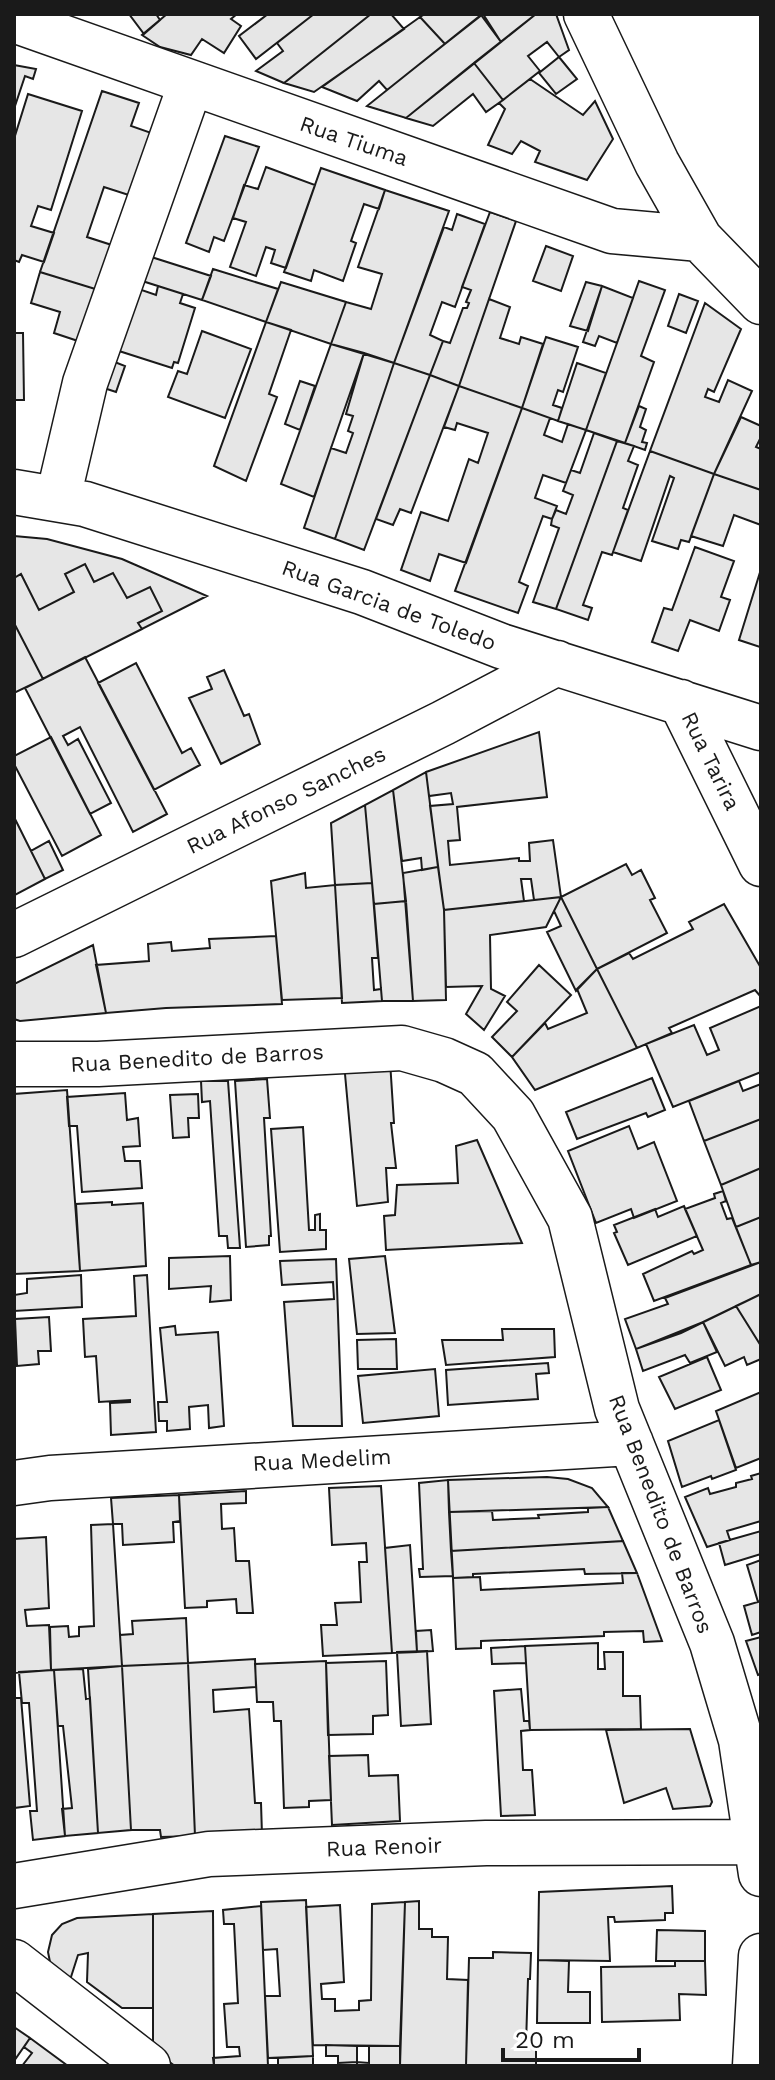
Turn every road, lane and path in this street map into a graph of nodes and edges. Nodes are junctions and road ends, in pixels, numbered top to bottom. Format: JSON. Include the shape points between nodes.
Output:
{"nodes":[{"id":1,"x":586,"y":14,"type":"edge"},
{"id":2,"x":14,"y":20,"type":"edge"},
{"id":3,"x":191,"y":83,"type":"junction"},
{"id":4,"x":700,"y":239,"type":"junction"},
{"id":5,"x":761,"y":302,"type":"edge"},
{"id":6,"x":14,"y":492,"type":"edge"},
{"id":7,"x":58,"y":498,"type":"junction"},
{"id":8,"x":557,"y":663,"type":"junction"},
{"id":9,"x":681,"y":702,"type":"junction"},
{"id":10,"x":761,"y":728,"type":"edge"},
{"id":11,"x":761,"y":864,"type":"edge"},
{"id":12,"x":14,"y":935,"type":"edge"},
{"id":13,"x":14,"y":1064,"type":"edge"},
{"id":14,"x":631,"y":1443,"type":"junction"},
{"id":15,"x":14,"y":1483,"type":"edge"},
{"id":16,"x":759,"y":1858,"type":"edge"},
{"id":17,"x":14,"y":1886,"type":"edge"},
{"id":18,"x":761,"y":1956,"type":"edge"},
{"id":19,"x":14,"y":1962,"type":"edge"},
{"id":20,"x":148,"y":2066,"type":"edge"},
{"id":21,"x":755,"y":2066,"type":"edge"}],
"edges":[{"from":1,"to":4,"type":"street","via":[[657,163]]},
{"from":2,"to":3,"type":"street","name":"Rua Tiuma"},
{"from":3,"to":4,"type":"street","name":"Rua Tiuma","via":[[612,231]]},
{"from":3,"to":7,"type":"street","via":[[85,383]]},
{"from":4,"to":5,"type":"street"},
{"from":6,"to":7,"type":"street","name":"Rua Garcia de Toledo"},
{"from":7,"to":8,"type":"street","name":"Rua Garcia de Toledo","via":[[362,592]]},
{"from":8,"to":9,"type":"street","name":"Rua Garcia de Toledo"},
{"from":8,"to":12,"type":"street","name":"Rua Afonso Sanches"},
{"from":9,"to":10,"type":"street","name":"Rua Garcia de Toledo"},
{"from":9,"to":11,"type":"street","name":"Rua Tarira"},
{"from":13,"to":14,"type":"street","name":"Rua Benedito de Barros","via":[[402,1048],[475,1074],[513,1115],[570,1218],[617,1409]]},
{"from":14,"to":15,"type":"street","name":"Rua Medelim"},
{"from":14,"to":16,"type":"street","name":"Rua Benedito de Barros","via":[[712,1643],[741,1740]]},
{"from":16,"to":17,"type":"street","name":"Rua Renoir","via":[[486,1843],[209,1854]]},
{"from":18,"to":21,"type":"street"},
{"from":19,"to":20,"type":"street"}]}
